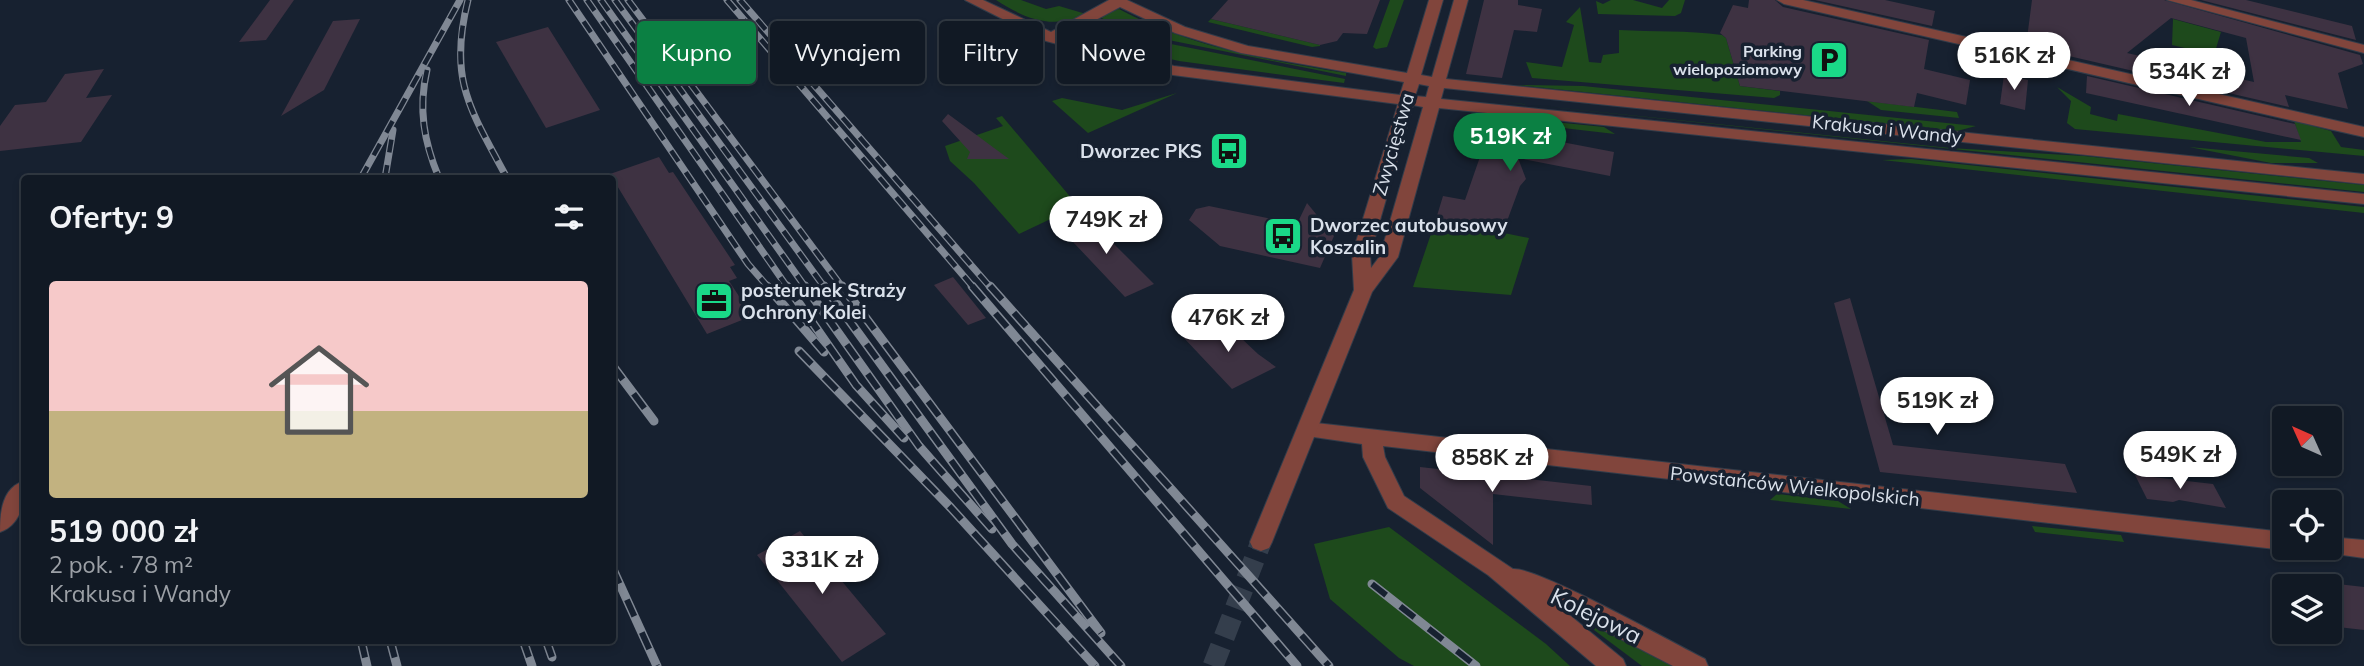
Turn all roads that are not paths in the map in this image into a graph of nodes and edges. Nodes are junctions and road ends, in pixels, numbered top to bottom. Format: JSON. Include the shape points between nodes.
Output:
{"nodes":[{"id":1,"x":972,"y":0,"type":"edge"},
{"id":2,"x":1436,"y":0,"type":"edge"},
{"id":3,"x":1461,"y":0,"type":"edge"},
{"id":4,"x":1784,"y":0,"type":"edge"},
{"id":5,"x":2174,"y":0,"type":"edge"},
{"id":6,"x":1118,"y":1,"type":"edge"},
{"id":7,"x":1051,"y":38,"type":"junction"},
{"id":8,"x":2364,"y":49,"type":"edge"},
{"id":9,"x":1413,"y":79,"type":"junction"},
{"id":10,"x":1439,"y":83,"type":"junction"},
{"id":11,"x":1405,"y":100,"type":"junction"},
{"id":12,"x":1433,"y":103,"type":"junction"},
{"id":13,"x":2364,"y":132,"type":"edge"},
{"id":14,"x":2364,"y":179,"type":"edge"},
{"id":15,"x":2364,"y":199,"type":"edge"},
{"id":16,"x":1363,"y":290,"type":"junction"},
{"id":17,"x":1307,"y":430,"type":"junction"},
{"id":18,"x":1372,"y":440,"type":"junction"},
{"id":19,"x":21,"y":493,"type":"edge"},
{"id":20,"x":0,"y":523,"type":"edge"},
{"id":21,"x":2272,"y":540,"type":"edge"},
{"id":22,"x":1261,"y":542,"type":"tunnel mouth"},
{"id":23,"x":2342,"y":547,"type":"edge"},
{"id":24,"x":2364,"y":550,"type":"edge"},
{"id":25,"x":1496,"y":568,"type":"junction"},
{"id":26,"x":1614,"y":666,"type":"edge"},
{"id":27,"x":1696,"y":666,"type":"edge"}],
"edges":[{"from":1,"to":7,"type":"street","name":"Krakusa i Wandy"},
{"from":2,"to":9,"type":"street","name":"Zwycięstwa"},
{"from":3,"to":10,"type":"street","name":"Zwycięstwa"},
{"from":4,"to":13,"type":"street"},
{"from":5,"to":8,"type":"street"},
{"from":6,"to":7,"type":"street"},
{"from":6,"to":9,"type":"street","name":"Krakusa i Wandy","via":[[1180,30],[1246,50]]},
{"from":7,"to":11,"type":"street","name":"Krakusa i Wandy","via":[[1173,70]]},
{"from":9,"to":10,"type":"street","name":"Krakusa i Wandy"},
{"from":9,"to":11,"type":"street","name":"Zwycięstwa"},
{"from":10,"to":12,"type":"street","name":"Zwycięstwa"},
{"from":10,"to":14,"type":"street","name":"Krakusa i Wandy"},
{"from":11,"to":12,"type":"street","name":"Krakusa i Wandy"},
{"from":11,"to":16,"type":"street","name":"Zwycięstwa","via":[[1361,255]]},
{"from":12,"to":15,"type":"street","name":"Krakusa i Wandy"},
{"from":12,"to":16,"type":"street","name":"Zwycięstwa","via":[[1389,257]]},
{"from":16,"to":17,"type":"street","name":"Zwycięstwa"},
{"from":17,"to":18,"type":"street","name":"Powstańców Wielkopolskich"},
{"from":17,"to":22,"type":"street","name":"Zwycięstwa"},
{"from":18,"to":21,"type":"street","name":"Powstańców Wielkopolskich"},
{"from":18,"to":25,"type":"street","name":"Kolejowa","via":[[1374,457],[1396,502]]},
{"from":19,"to":20,"type":"street"},
{"from":23,"to":24,"type":"street"},
{"from":25,"to":26,"type":"street","name":"Kolejowa"},
{"from":25,"to":27,"type":"street","name":"Kolejowa"}]}
